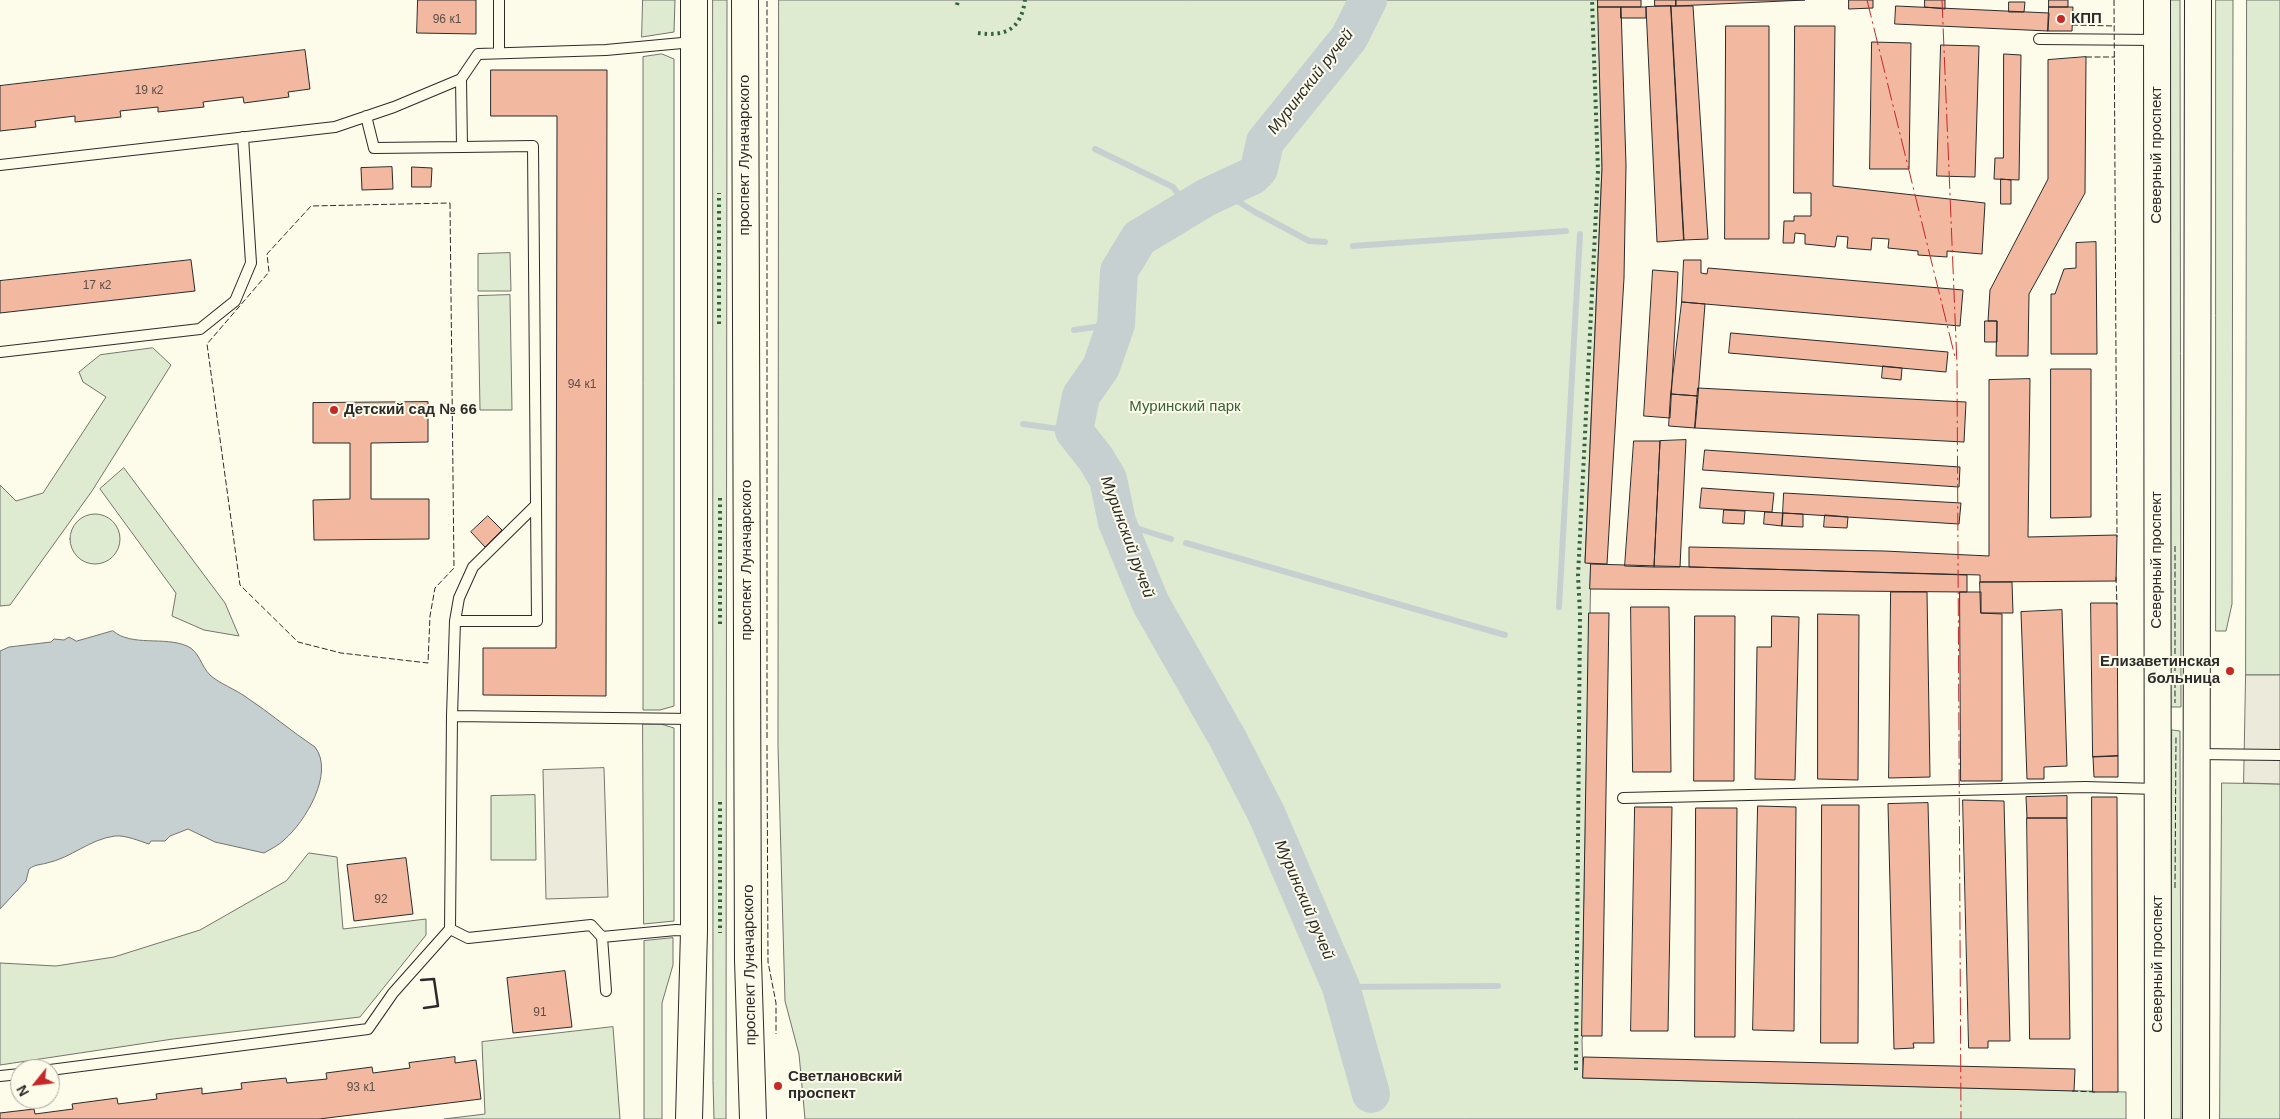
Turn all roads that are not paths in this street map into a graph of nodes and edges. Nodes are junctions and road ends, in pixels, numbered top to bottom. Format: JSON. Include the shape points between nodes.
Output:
{"nodes":[{"id":1,"x":499,"y":0,"type":"edge"},
{"id":2,"x":694,"y":0,"type":"edge"},
{"id":3,"x":745,"y":0,"type":"edge"},
{"id":4,"x":2157,"y":0,"type":"edge"},
{"id":5,"x":2198,"y":0,"type":"edge"},
{"id":6,"x":2039,"y":39,"type":"dead end"},
{"id":7,"x":2157,"y":40,"type":"junction"},
{"id":8,"x":694,"y":42,"type":"junction"},
{"id":9,"x":499,"y":54,"type":"junction"},
{"id":10,"x":461,"y":79,"type":"junction"},
{"id":11,"x":366,"y":116,"type":"junction"},
{"id":12,"x":243,"y":137,"type":"junction"},
{"id":13,"x":462,"y":147,"type":"junction"},
{"id":14,"x":0,"y":165,"type":"edge"},
{"id":15,"x":0,"y":352,"type":"edge"},
{"id":16,"x":536,"y":505,"type":"junction"},
{"id":17,"x":455,"y":621,"type":"junction"},
{"id":18,"x":452,"y":716,"type":"junction"},
{"id":19,"x":694,"y":719,"type":"junction"},
{"id":20,"x":2197,"y":754,"type":"junction"},
{"id":21,"x":2280,"y":755,"type":"edge"},
{"id":22,"x":2158,"y":789,"type":"junction"},
{"id":23,"x":1623,"y":798,"type":"dead end"},
{"id":24,"x":450,"y":929,"type":"junction"},
{"id":25,"x":694,"y":931,"type":"junction"},
{"id":26,"x":602,"y":937,"type":"junction"},
{"id":27,"x":606,"y":991,"type":"dead end"},
{"id":28,"x":60,"y":1069,"type":"edge"},
{"id":29,"x":689,"y":1119,"type":"edge"},
{"id":30,"x":753,"y":1119,"type":"edge"},
{"id":31,"x":2158,"y":1119,"type":"edge"},
{"id":32,"x":2196,"y":1119,"type":"edge"}],
"edges":[{"from":1,"to":9,"type":"lane"},
{"from":2,"to":8,"type":"main road"},
{"from":3,"to":30,"type":"main road","name":"проспект Луначарского","via":[[748,960]]},
{"from":4,"to":7,"type":"main road","name":"Северный проспект"},
{"from":5,"to":20,"type":"main road"},
{"from":6,"to":7,"type":"lane"},
{"from":7,"to":22,"type":"main road","name":"Северный проспект"},
{"from":8,"to":9,"type":"lane","via":[[606,50]]},
{"from":8,"to":19,"type":"main road"},
{"from":9,"to":10,"type":"lane","via":[[478,54]]},
{"from":10,"to":11,"type":"lane"},
{"from":10,"to":13,"type":"lane"},
{"from":11,"to":12,"type":"lane","via":[[335,127]]},
{"from":11,"to":13,"type":"lane","via":[[374,148]]},
{"from":12,"to":14,"type":"lane"},
{"from":12,"to":15,"type":"lane","via":[[251,263],[235,301],[200,329]]},
{"from":13,"to":16,"type":"lane","via":[[533,146]]},
{"from":16,"to":17,"type":"lane","via":[[473,567],[459,598]]},
{"from":16,"to":17,"type":"lane","via":[[537,621]]},
{"from":17,"to":18,"type":"lane"},
{"from":18,"to":19,"type":"lane"},
{"from":18,"to":24,"type":"lane"},
{"from":19,"to":25,"type":"main road"},
{"from":20,"to":21,"type":"lane"},
{"from":20,"to":32,"type":"main road"},
{"from":22,"to":23,"type":"lane"},
{"from":22,"to":31,"type":"main road","name":"Северный проспект"},
{"from":24,"to":26,"type":"lane","via":[[468,938],[592,926]]},
{"from":24,"to":28,"type":"lane","via":[[393,993],[368,1029]]},
{"from":25,"to":26,"type":"lane"},
{"from":25,"to":29,"type":"main road"},
{"from":26,"to":27,"type":"lane"}]}
